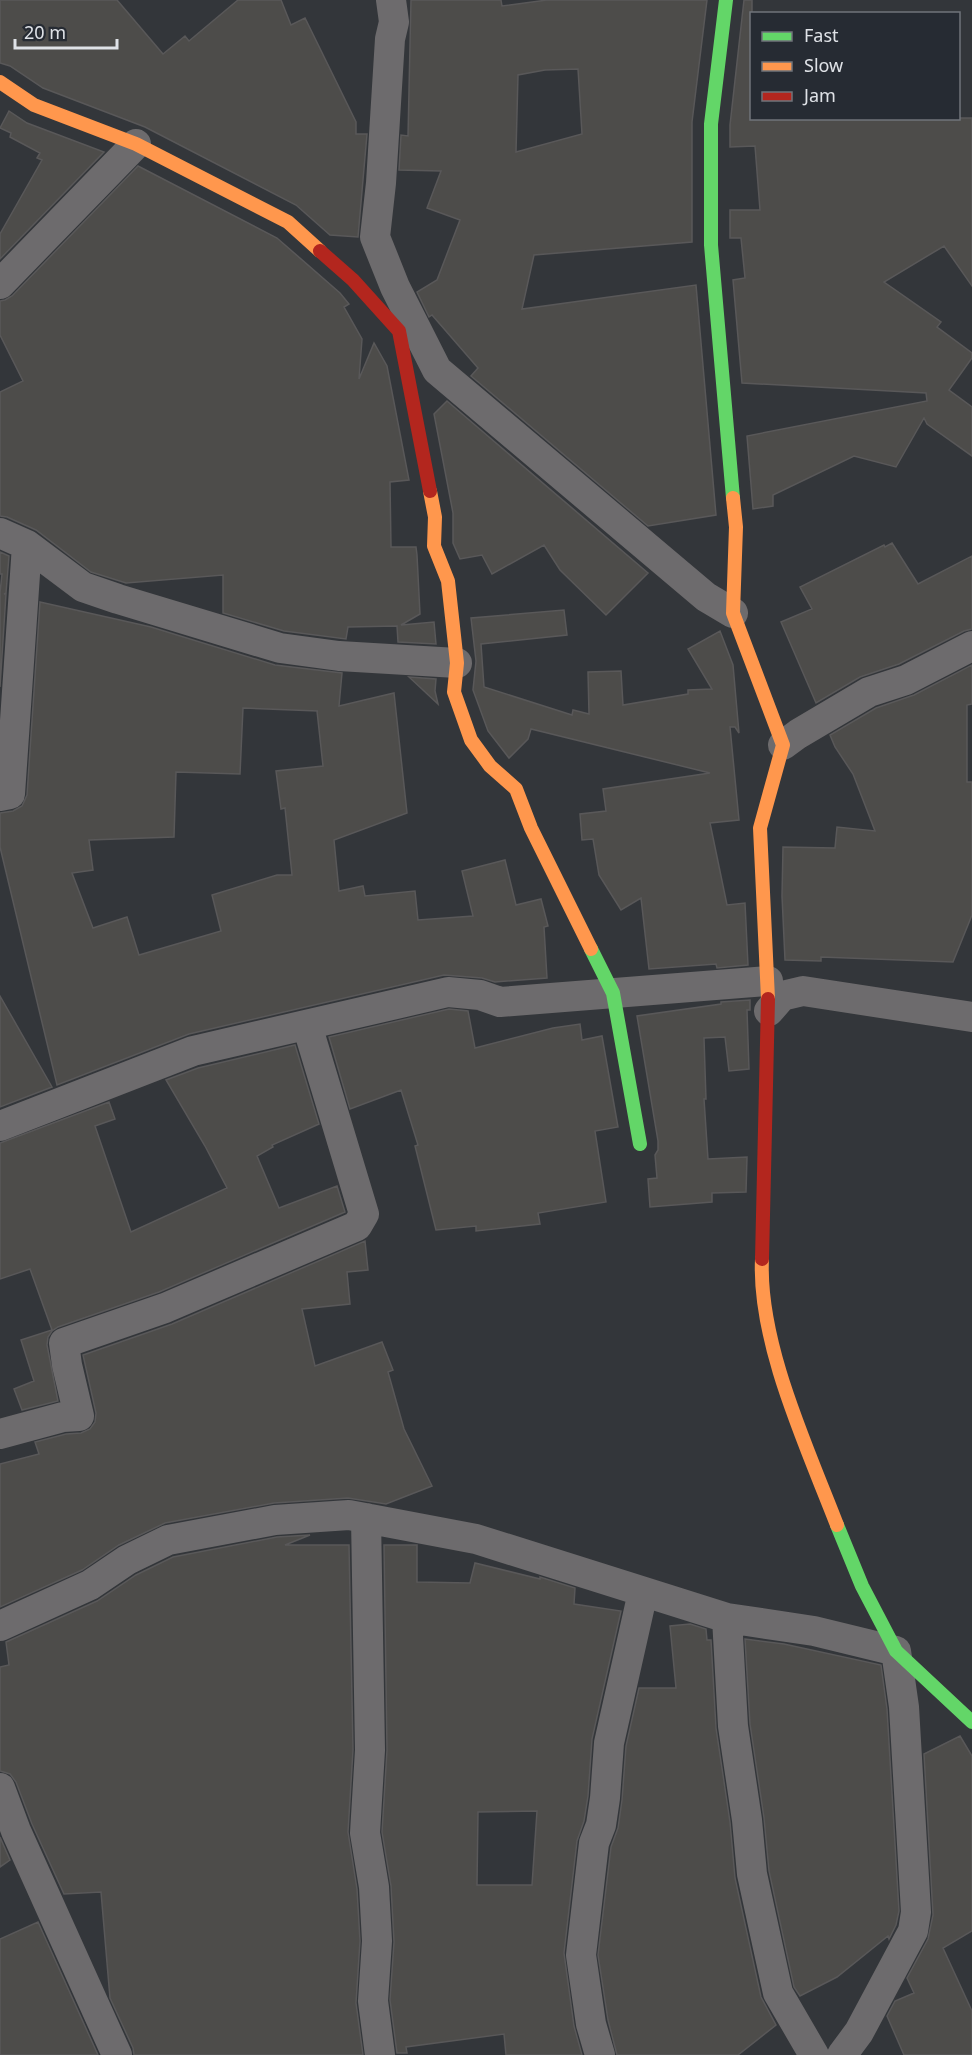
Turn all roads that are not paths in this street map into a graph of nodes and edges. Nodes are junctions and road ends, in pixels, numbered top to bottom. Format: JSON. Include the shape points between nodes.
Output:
{"nodes":[{"id":1,"x":392,"y":0,"type":"edge"},
{"id":2,"x":726,"y":0,"type":"edge"},
{"id":3,"x":0,"y":82,"type":"edge"},
{"id":4,"x":136,"y":144,"type":"junction"},
{"id":5,"x":0,"y":284,"type":"edge"},
{"id":6,"x":410,"y":334,"type":"junction"},
{"id":7,"x":0,"y":533,"type":"edge"},
{"id":8,"x":27,"y":545,"type":"junction"},
{"id":9,"x":733,"y":614,"type":"junction"},
{"id":10,"x":972,"y":646,"type":"edge"},
{"id":11,"x":457,"y":663,"type":"junction"},
{"id":12,"x":783,"y":745,"type":"junction"},
{"id":13,"x":0,"y":796,"type":"edge"},
{"id":14,"x":768,"y":981,"type":"junction"},
{"id":15,"x":613,"y":993,"type":"junction"},
{"id":16,"x":769,"y":1011,"type":"junction"},
{"id":17,"x":972,"y":1017,"type":"edge"},
{"id":18,"x":307,"y":1025,"type":"junction"},
{"id":19,"x":0,"y":1126,"type":"edge"},
{"id":20,"x":640,"y":1143,"type":"dead end"},
{"id":21,"x":0,"y":1434,"type":"edge"},
{"id":22,"x":366,"y":1518,"type":"junction"},
{"id":23,"x":643,"y":1592,"type":"junction"},
{"id":24,"x":727,"y":1618,"type":"junction"},
{"id":25,"x":0,"y":1626,"type":"edge"},
{"id":26,"x":896,"y":1652,"type":"junction"},
{"id":27,"x":972,"y":1722,"type":"edge"},
{"id":28,"x":0,"y":1788,"type":"edge"},
{"id":29,"x":117,"y":2055,"type":"edge"},
{"id":30,"x":380,"y":2055,"type":"edge"},
{"id":31,"x":600,"y":2055,"type":"edge"},
{"id":32,"x":814,"y":2055,"type":"edge"},
{"id":33,"x":842,"y":2055,"type":"edge"}],
"edges":[{"from":1,"to":6,"type":"street","via":[[394,22],[375,237]]},
{"from":2,"to":9,"type":"street","via":[[711,124],[711,245],[736,528]]},
{"from":3,"to":4,"type":"street","via":[[34,105]]},
{"from":4,"to":5,"type":"street"},
{"from":4,"to":6,"type":"street","via":[[288,222]]},
{"from":6,"to":9,"type":"street","via":[[437,370],[697,590]]},
{"from":6,"to":11,"type":"street","via":[[435,517],[434,546],[448,581]]},
{"from":7,"to":8,"type":"street"},
{"from":8,"to":11,"type":"street","via":[[83,587],[280,648]]},
{"from":8,"to":13,"type":"street","via":[[10,794]]},
{"from":9,"to":12,"type":"street"},
{"from":10,"to":12,"type":"street","via":[[906,680],[868,692]]},
{"from":11,"to":15,"type":"street","via":[[454,692],[471,740],[490,766],[516,789],[531,828]]},
{"from":12,"to":14,"type":"street","via":[[760,828]]},
{"from":14,"to":15,"type":"street"},
{"from":14,"to":16,"type":"street"},
{"from":15,"to":18,"type":"street","via":[[500,1002],[480,995],[448,992]]},
{"from":15,"to":20,"type":"street"},
{"from":16,"to":17,"type":"street","via":[[782,996],[803,991]]},
{"from":16,"to":26,"type":"street","via":[[763,1305],[780,1376],[846,1551]]},
{"from":18,"to":19,"type":"street","via":[[194,1051]]},
{"from":18,"to":21,"type":"street","via":[[364,1214],[357,1226],[165,1308],[64,1343],[79,1416]]},
{"from":22,"to":23,"type":"street","via":[[476,1539]]},
{"from":22,"to":25,"type":"street","via":[[349,1515],[275,1520],[168,1540],[127,1560],[90,1585]]},
{"from":22,"to":30,"type":"street","via":[[370,1750],[365,1833],[374,1887],[377,1941],[373,2001]]},
{"from":23,"to":24,"type":"street"},
{"from":23,"to":31,"type":"street","via":[[609,1743],[605,1798],[594,1843],[581,1955],[591,2024]]},
{"from":24,"to":26,"type":"street","via":[[814,1631]]},
{"from":24,"to":32,"type":"street","via":[[733,1726],[752,1874],[778,1993]]},
{"from":26,"to":27,"type":"street"},
{"from":26,"to":33,"type":"street","via":[[904,1707],[916,1912],[913,1931],[859,2032]]},
{"from":28,"to":29,"type":"street"}]}
